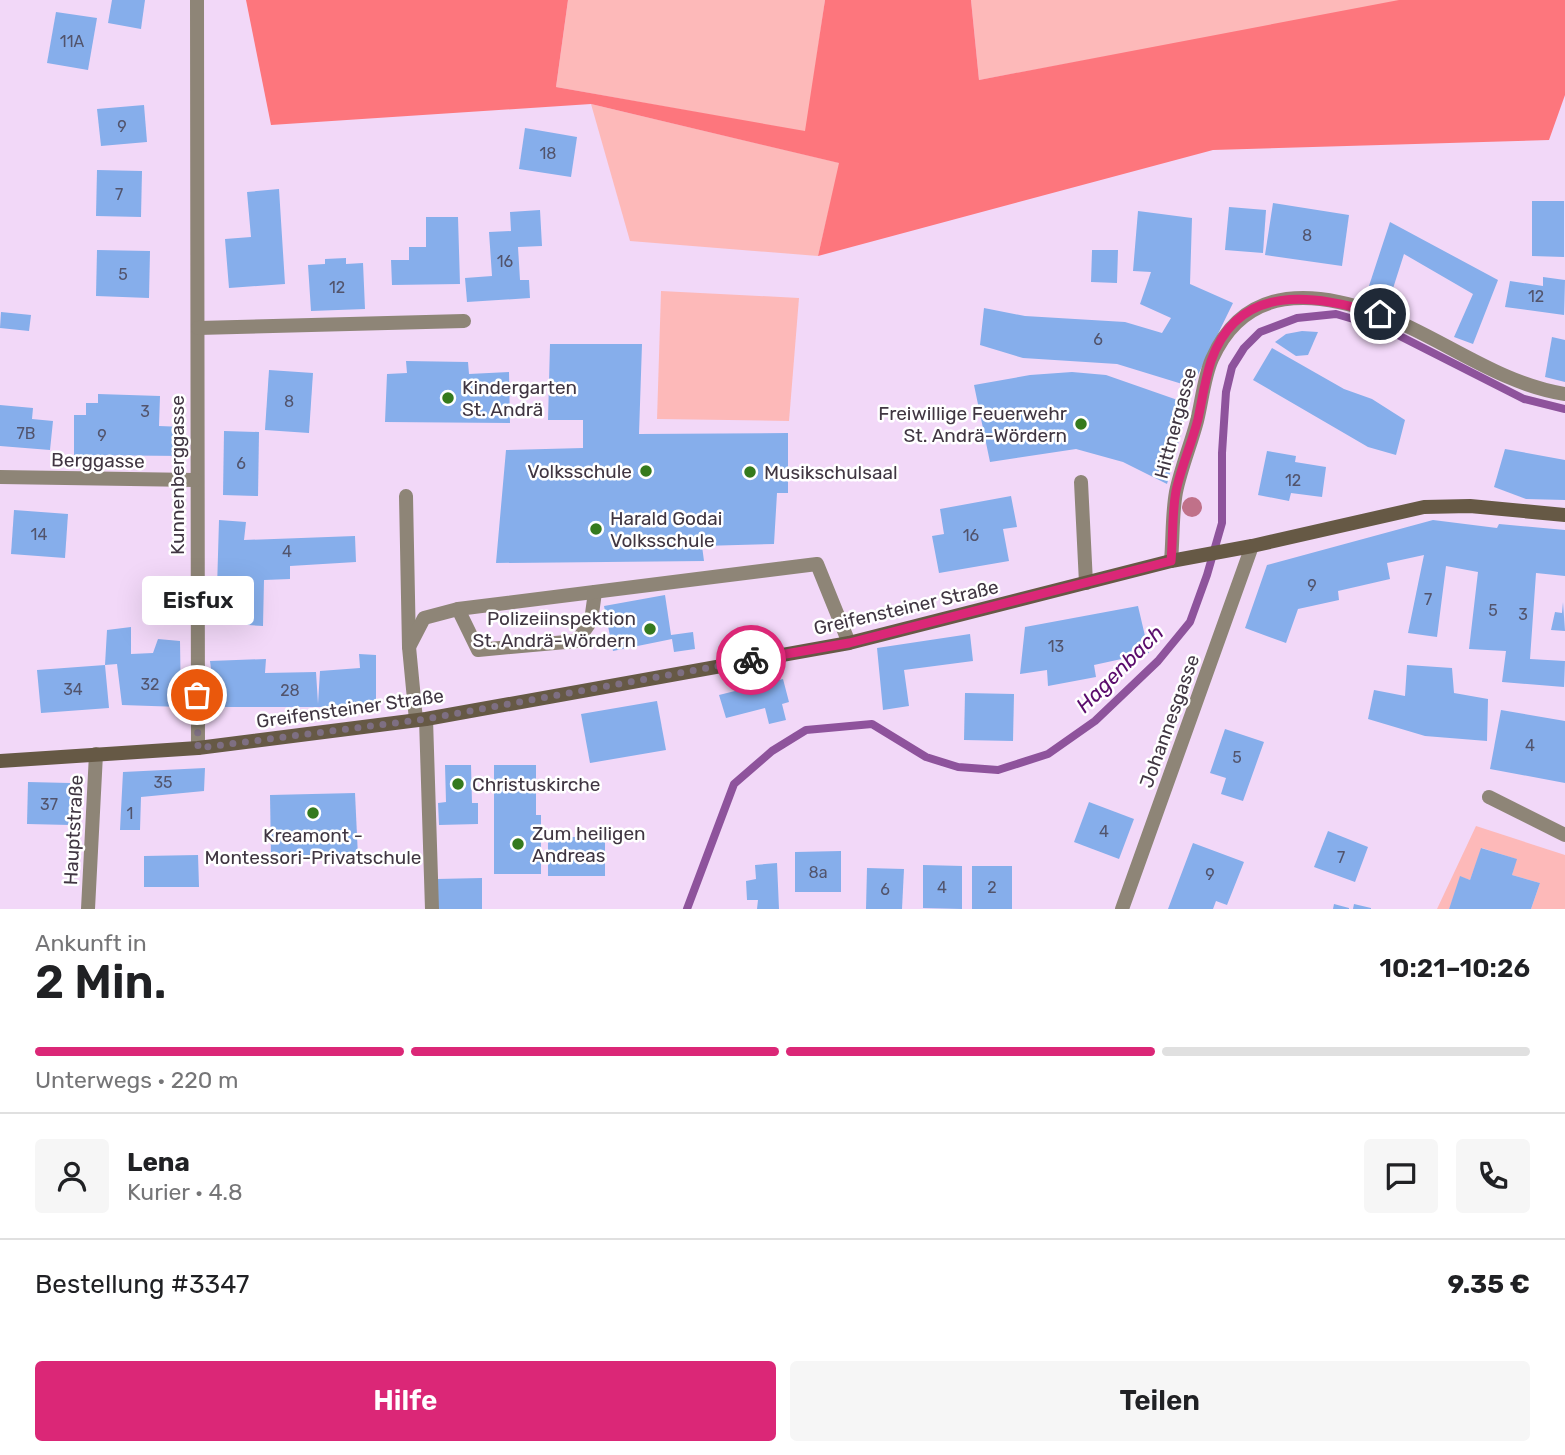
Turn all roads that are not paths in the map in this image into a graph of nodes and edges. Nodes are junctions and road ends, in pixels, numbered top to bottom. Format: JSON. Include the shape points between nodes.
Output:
{"nodes":[{"id":1,"x":197,"y":0,"type":"edge"},
{"id":2,"x":464,"y":321,"type":"dead end"},
{"id":3,"x":198,"y":328,"type":"junction"},
{"id":4,"x":1565,"y":394,"type":"edge"},
{"id":5,"x":0,"y":477,"type":"edge"},
{"id":6,"x":195,"y":480,"type":"junction"},
{"id":7,"x":1081,"y":482,"type":"dead end"},
{"id":8,"x":406,"y":496,"type":"dead end"},
{"id":9,"x":1565,"y":515,"type":"edge"},
{"id":10,"x":1252,"y":547,"type":"junction"},
{"id":11,"x":1171,"y":561,"type":"junction"},
{"id":12,"x":1086,"y":583,"type":"junction"},
{"id":13,"x":594,"y":592,"type":"junction"},
{"id":14,"x":458,"y":609,"type":"junction"},
{"id":15,"x":849,"y":643,"type":"junction"},
{"id":16,"x":408,"y":647,"type":"junction"},
{"id":17,"x":421,"y":719,"type":"junction"},
{"id":18,"x":198,"y":748,"type":"junction"},
{"id":19,"x":96,"y":754,"type":"junction"},
{"id":20,"x":0,"y":761,"type":"edge"},
{"id":21,"x":1489,"y":797,"type":"dead end"},
{"id":22,"x":1565,"y":835,"type":"edge"},
{"id":23,"x":89,"y":909,"type":"edge"},
{"id":24,"x":432,"y":909,"type":"edge"},
{"id":25,"x":1122,"y":909,"type":"edge"}],
"edges":[{"from":1,"to":3,"type":"street","name":"Kunnenberggasse"},
{"from":2,"to":3,"type":"street"},
{"from":3,"to":6,"type":"street","name":"Kunnenberggasse"},
{"from":4,"to":11,"type":"street","name":"Hittnergasse","via":[[1525,384],[1380,314],[1324,300],[1269,302],[1243,314],[1212,360],[1176,492]]},
{"from":5,"to":6,"type":"street","name":"Berggasse"},
{"from":6,"to":18,"type":"street","name":"Kunnenberggasse"},
{"from":7,"to":12,"type":"street"},
{"from":8,"to":16,"type":"street"},
{"from":9,"to":10,"type":"main road","name":"Greifensteiner Straße","via":[[1470,506],[1424,507]]},
{"from":10,"to":11,"type":"main road","name":"Greifensteiner Straße"},
{"from":10,"to":25,"type":"street","name":"Johannesgasse"},
{"from":11,"to":12,"type":"main road","name":"Greifensteiner Straße"},
{"from":12,"to":15,"type":"main road","name":"Greifensteiner Straße"},
{"from":13,"to":14,"type":"street"},
{"from":13,"to":14,"type":"street","via":[[591,621],[577,641],[478,650]]},
{"from":13,"to":15,"type":"street","via":[[817,564]]},
{"from":14,"to":16,"type":"street","via":[[424,618]]},
{"from":15,"to":17,"type":"main road","name":"Greifensteiner Straße"},
{"from":16,"to":17,"type":"street"},
{"from":17,"to":18,"type":"main road","name":"Greifensteiner Straße"},
{"from":17,"to":24,"type":"street"},
{"from":18,"to":19,"type":"main road","name":"Greifensteiner Straße"},
{"from":19,"to":20,"type":"main road","name":"Greifensteiner Straße"},
{"from":19,"to":23,"type":"street","name":"Hauptstraße"},
{"from":21,"to":22,"type":"street"}]}
